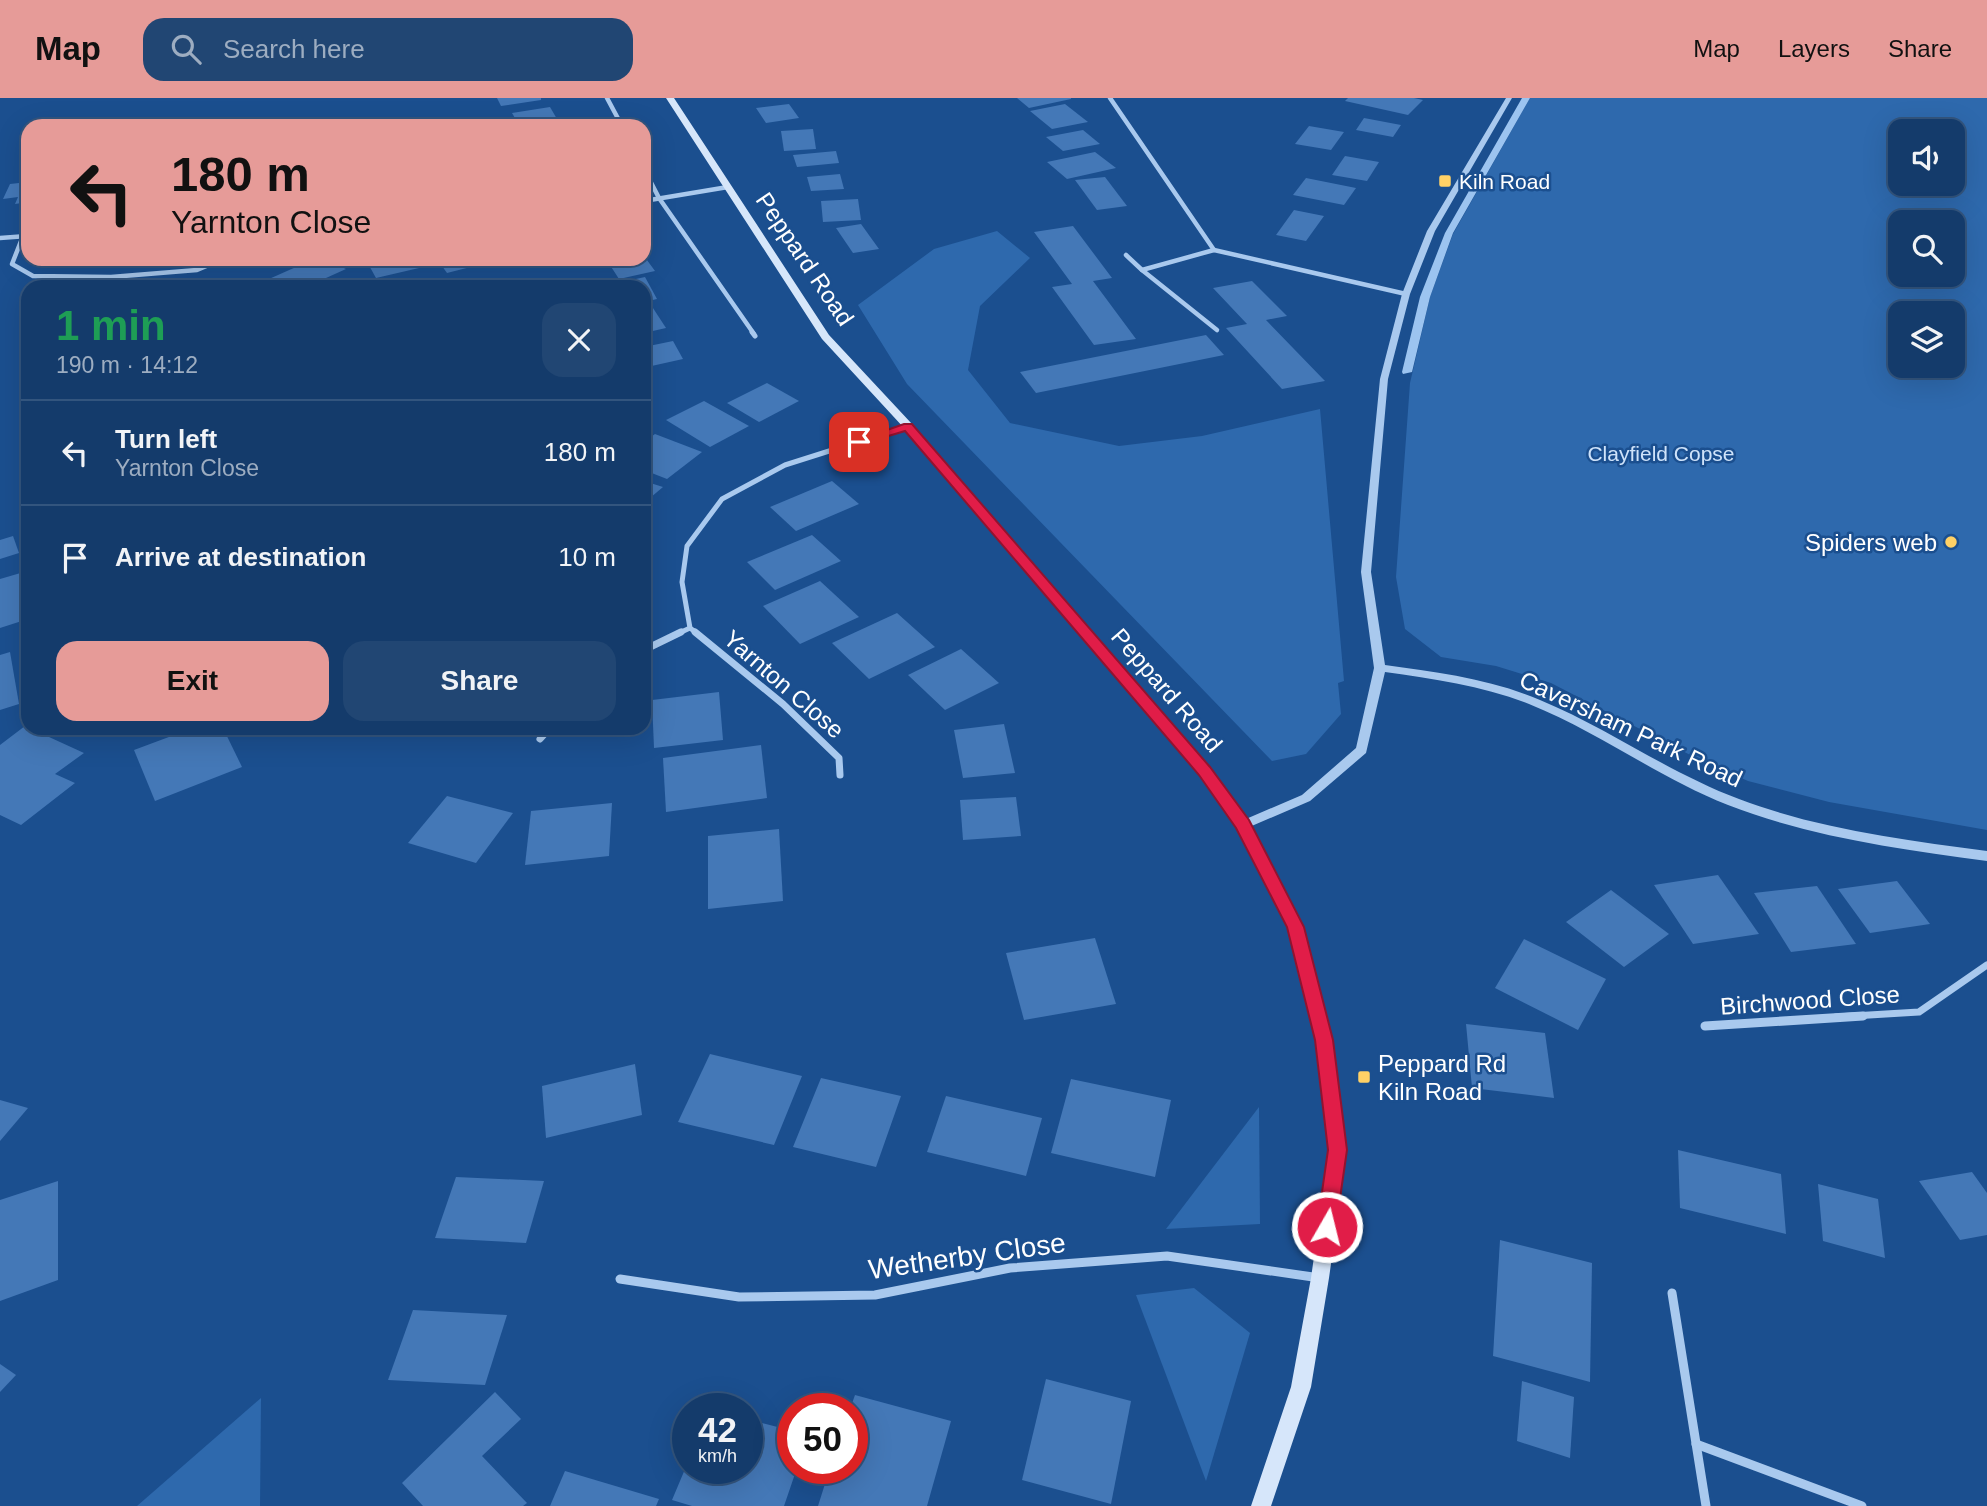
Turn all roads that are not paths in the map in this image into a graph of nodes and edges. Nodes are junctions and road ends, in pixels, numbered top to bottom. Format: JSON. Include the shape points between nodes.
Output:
{"nodes":[{"id":1,"x":607,"y":98,"type":"edge"},
{"id":2,"x":670,"y":98,"type":"edge"},
{"id":3,"x":1110,"y":98,"type":"edge"},
{"id":4,"x":1509,"y":98,"type":"edge"},
{"id":5,"x":618,"y":119,"type":"edge"},
{"id":6,"x":651,"y":183,"type":"edge"},
{"id":7,"x":728,"y":187,"type":"junction"},
{"id":8,"x":659,"y":198,"type":"junction"},
{"id":9,"x":651,"y":200,"type":"edge"},
{"id":10,"x":21,"y":236,"type":"edge"},
{"id":11,"x":0,"y":238,"type":"edge"},
{"id":12,"x":21,"y":246,"type":"edge"},
{"id":13,"x":1214,"y":250,"type":"junction"},
{"id":14,"x":1126,"y":255,"type":"dead end"},
{"id":15,"x":206,"y":266,"type":"edge"},
{"id":16,"x":1142,"y":270,"type":"junction"},
{"id":17,"x":111,"y":277,"type":"junction"},
{"id":18,"x":110,"y":280,"type":"edge"},
{"id":19,"x":1406,"y":294,"type":"junction"},
{"id":20,"x":1217,"y":330,"type":"dead end"},
{"id":21,"x":755,"y":336,"type":"dead end"},
{"id":22,"x":908,"y":426,"type":"junction"},
{"id":23,"x":690,"y":628,"type":"junction"},
{"id":24,"x":651,"y":647,"type":"edge"},
{"id":25,"x":1380,"y":668,"type":"junction"},
{"id":26,"x":544,"y":735,"type":"edge"},
{"id":27,"x":540,"y":739,"type":"dead end"},
{"id":28,"x":841,"y":775,"type":"dead end"},
{"id":29,"x":1243,"y":825,"type":"junction"},
{"id":30,"x":1986,"y":858,"type":"edge"},
{"id":31,"x":1987,"y":965,"type":"edge"},
{"id":32,"x":1705,"y":1026,"type":"dead end"},
{"id":33,"x":1321,"y":1278,"type":"junction"},
{"id":34,"x":620,"y":1279,"type":"dead end"},
{"id":35,"x":1672,"y":1293,"type":"dead end"},
{"id":36,"x":1696,"y":1444,"type":"junction"},
{"id":37,"x":1261,"y":1506,"type":"edge"},
{"id":38,"x":1706,"y":1506,"type":"edge"},
{"id":39,"x":1862,"y":1506,"type":"edge"}],
"edges":[{"from":1,"to":5,"type":"street"},
{"from":2,"to":7,"type":"main road","name":"Peppard Road"},
{"from":3,"to":13,"type":"street"},
{"from":4,"to":19,"type":"street","via":[[1430,231]]},
{"from":6,"to":8,"type":"street"},
{"from":7,"to":8,"type":"street"},
{"from":7,"to":22,"type":"main road","name":"Peppard Road","via":[[825,337]]},
{"from":8,"to":9,"type":"street"},
{"from":8,"to":21,"type":"street"},
{"from":10,"to":11,"type":"street"},
{"from":12,"to":17,"type":"street","via":[[12,264],[33,276]]},
{"from":13,"to":16,"type":"street"},
{"from":13,"to":19,"type":"street"},
{"from":14,"to":16,"type":"street"},
{"from":15,"to":17,"type":"street"},
{"from":16,"to":20,"type":"street"},
{"from":17,"to":18,"type":"street"},
{"from":19,"to":25,"type":"street","via":[[1384,379],[1366,572]]},
{"from":22,"to":23,"type":"street","name":"Yarnton Close","via":[[785,465],[722,499],[687,546],[682,582]]},
{"from":22,"to":29,"type":"main road","name":"Peppard Road","via":[[1205,771]]},
{"from":23,"to":24,"type":"street","name":"Yarnton Close"},
{"from":23,"to":28,"type":"street","name":"Yarnton Close","via":[[783,704],[839,758]]},
{"from":25,"to":29,"type":"street","via":[[1362,750],[1306,798]]},
{"from":25,"to":30,"type":"street","name":"Caversham Park Road","via":[[1440,677],[1536,702],[1736,803],[1817,825]]},
{"from":26,"to":27,"type":"street"},
{"from":29,"to":33,"type":"main road","name":"Peppard Road","via":[[1296,927],[1324,1040],[1338,1150]]},
{"from":31,"to":32,"type":"street","name":"Birchwood Close","via":[[1919,1012]]},
{"from":33,"to":34,"type":"street","name":"Wetherby Close","via":[[1167,1256],[1010,1268],[875,1295],[739,1297]]},
{"from":33,"to":37,"type":"main road","name":"Peppard Road","via":[[1301,1387]]},
{"from":35,"to":36,"type":"street"},
{"from":36,"to":38,"type":"street"},
{"from":36,"to":39,"type":"street"}]}
